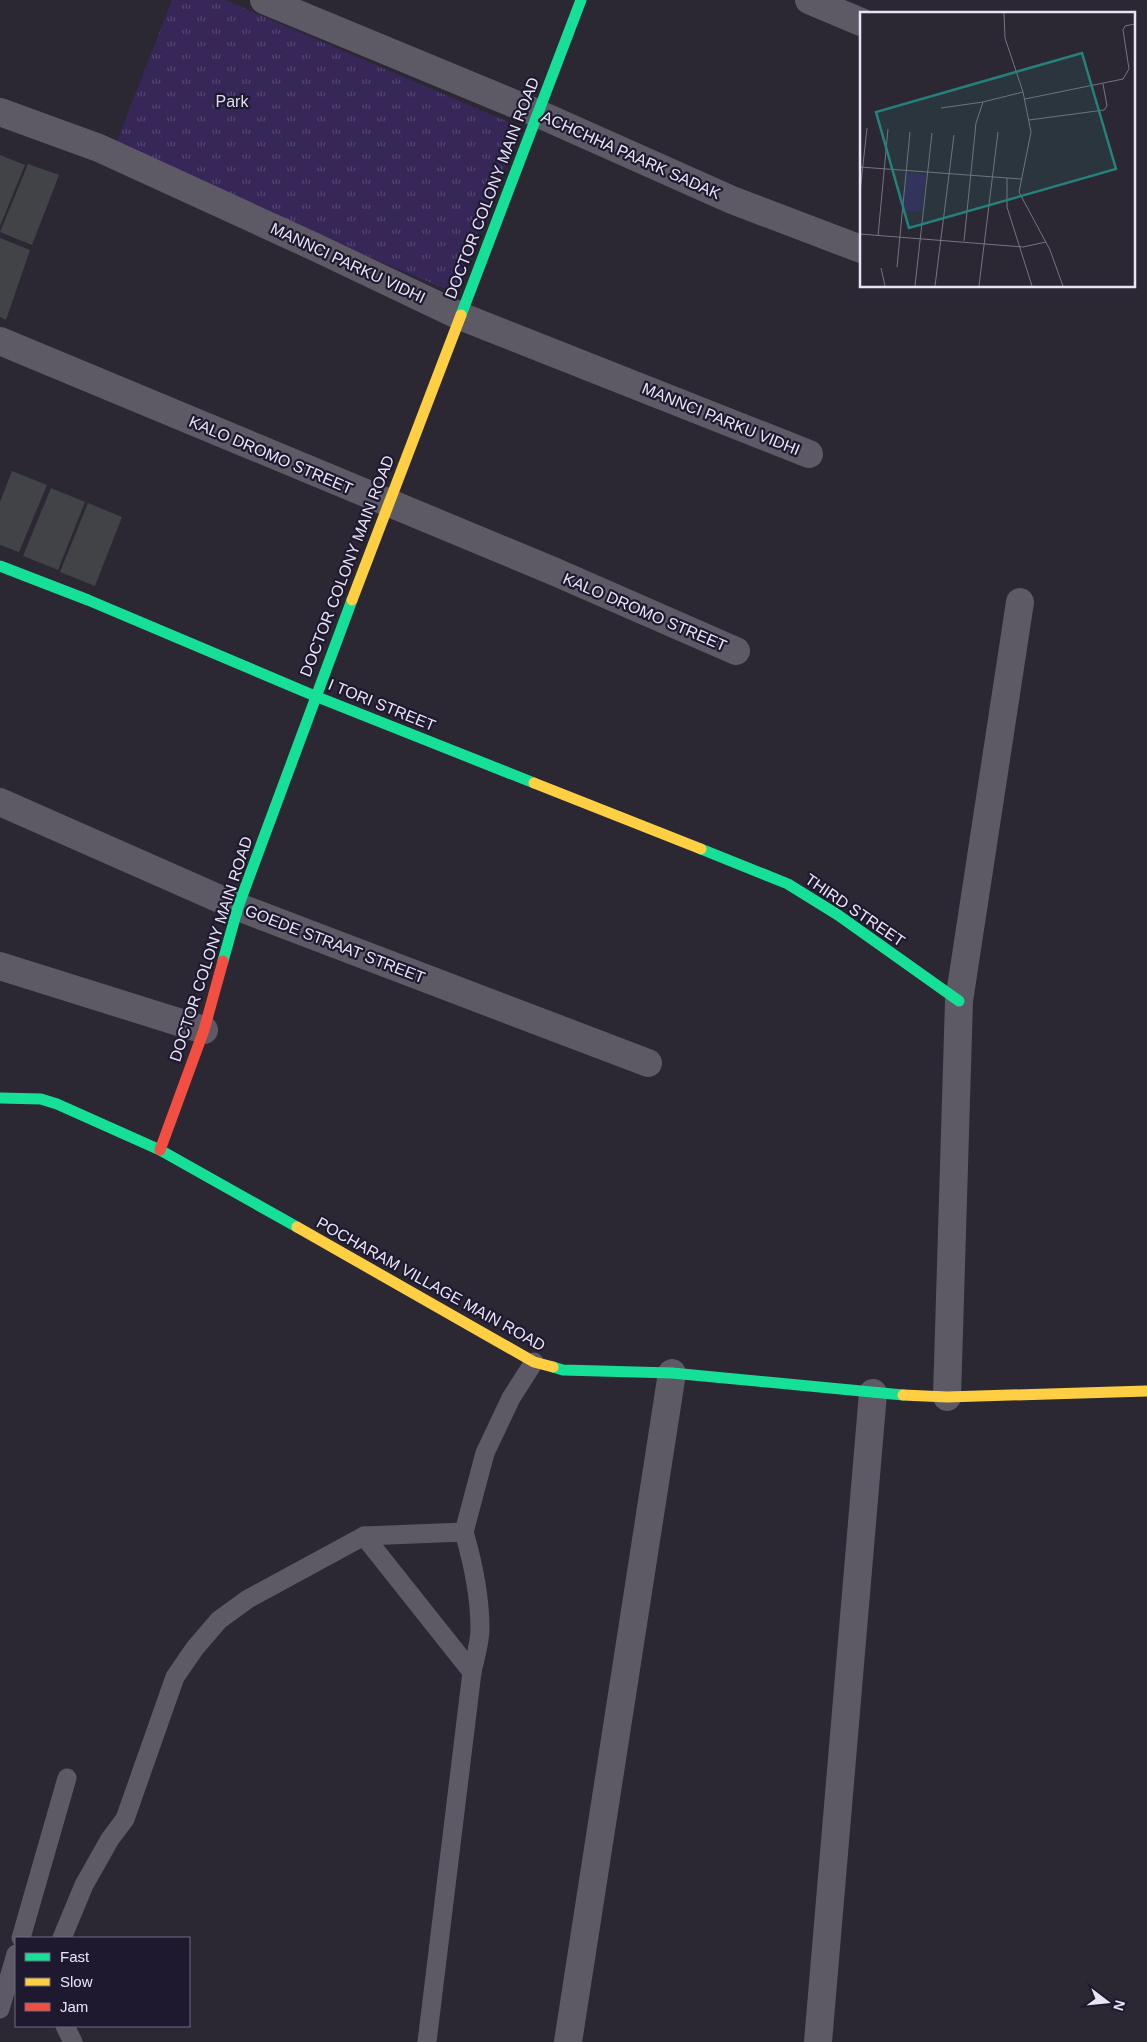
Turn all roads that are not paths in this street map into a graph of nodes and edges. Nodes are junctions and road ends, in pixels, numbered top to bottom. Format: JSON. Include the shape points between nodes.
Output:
{"nodes":[{"id":1,"x":264,"y":0,"type":"edge"},
{"id":2,"x":581,"y":0,"type":"edge"},
{"id":3,"x":809,"y":0,"type":"edge"},
{"id":4,"x":860,"y":22,"type":"edge"},
{"id":5,"x":0,"y":112,"type":"edge"},
{"id":6,"x":539,"y":114,"type":"junction"},
{"id":7,"x":860,"y":249,"type":"edge"},
{"id":8,"x":460,"y":316,"type":"junction"},
{"id":9,"x":0,"y":341,"type":"edge"},
{"id":10,"x":809,"y":454,"type":"dead end"},
{"id":11,"x":389,"y":505,"type":"junction"},
{"id":12,"x":0,"y":566,"type":"edge"},
{"id":13,"x":1020,"y":602,"type":"dead end"},
{"id":14,"x":736,"y":651,"type":"dead end"},
{"id":15,"x":315,"y":696,"type":"junction"},
{"id":16,"x":0,"y":802,"type":"edge"},
{"id":17,"x":726,"y":858,"type":"joint"},
{"id":18,"x":238,"y":907,"type":"junction"},
{"id":19,"x":0,"y":966,"type":"edge"},
{"id":20,"x":959,"y":1001,"type":"junction"},
{"id":21,"x":204,"y":1030,"type":"junction"},
{"id":22,"x":648,"y":1064,"type":"dead end"},
{"id":23,"x":0,"y":1098,"type":"edge"},
{"id":24,"x":160,"y":1150,"type":"junction"},
{"id":25,"x":534,"y":1362,"type":"junction"},
{"id":26,"x":672,"y":1373,"type":"junction"},
{"id":27,"x":1147,"y":1391,"type":"edge"},
{"id":28,"x":873,"y":1393,"type":"junction"},
{"id":29,"x":947,"y":1397,"type":"junction"},
{"id":30,"x":464,"y":1532,"type":"junction"},
{"id":31,"x":364,"y":1536,"type":"junction"},
{"id":32,"x":472,"y":1672,"type":"junction"},
{"id":33,"x":67,"y":1778,"type":"dead end"},
{"id":34,"x":21,"y":1937,"type":"edge"},
{"id":35,"x":62,"y":1937,"type":"edge"},
{"id":36,"x":15,"y":1957,"type":"edge"},
{"id":37,"x":0,"y":2009,"type":"edge"},
{"id":38,"x":66,"y":2027,"type":"edge"},
{"id":39,"x":73,"y":2042,"type":"edge"},
{"id":40,"x":426,"y":2042,"type":"edge"},
{"id":41,"x":568,"y":2042,"type":"edge"},
{"id":42,"x":818,"y":2042,"type":"edge"}],
"edges":[{"from":1,"to":6,"type":"street","name":"ACHCHHA PAARK SADAK"},
{"from":2,"to":6,"type":"street","name":"DOCTOR COLONY MAIN ROAD"},
{"from":3,"to":4,"type":"street"},
{"from":5,"to":8,"type":"street","name":"MANNCI PARKU VIDHI","via":[[99,148]]},
{"from":6,"to":7,"type":"street","name":"ACHCHHA PAARK SADAK","via":[[732,200]]},
{"from":6,"to":8,"type":"street","name":"DOCTOR COLONY MAIN ROAD"},
{"from":8,"to":10,"type":"street","name":"MANNCI PARKU VIDHI"},
{"from":8,"to":11,"type":"street","name":"DOCTOR COLONY MAIN ROAD"},
{"from":9,"to":11,"type":"street","name":"KALO DROMO STREET"},
{"from":11,"to":14,"type":"street","name":"KALO DROMO STREET","via":[[553,571]]},
{"from":11,"to":15,"type":"street","name":"DOCTOR COLONY MAIN ROAD"},
{"from":12,"to":15,"type":"street","name":"I TORI STREET"},
{"from":13,"to":20,"type":"street"},
{"from":15,"to":17,"type":"street","name":"I TORI STREET"},
{"from":15,"to":18,"type":"street","name":"DOCTOR COLONY MAIN ROAD"},
{"from":16,"to":18,"type":"street","name":"GOEDE STRAAT STREET"},
{"from":17,"to":20,"type":"street","name":"THIRD STREET","via":[[788,884],[838,915]]},
{"from":18,"to":21,"type":"street","name":"DOCTOR COLONY MAIN ROAD"},
{"from":18,"to":22,"type":"street","name":"GOEDE STRAAT STREET"},
{"from":19,"to":21,"type":"street"},
{"from":20,"to":29,"type":"street"},
{"from":21,"to":24,"type":"street","name":"DOCTOR COLONY MAIN ROAD"},
{"from":23,"to":24,"type":"street","name":"POCHARAM VILLAGE MAIN ROAD","via":[[41,1098]]},
{"from":24,"to":25,"type":"street","name":"POCHARAM VILLAGE MAIN ROAD"},
{"from":25,"to":26,"type":"street","name":"POCHARAM VILLAGE MAIN ROAD","via":[[563,1370]]},
{"from":25,"to":30,"type":"lane","via":[[511,1398],[485,1453]]},
{"from":26,"to":28,"type":"street","name":"POCHARAM VILLAGE MAIN ROAD"},
{"from":26,"to":41,"type":"street"},
{"from":27,"to":29,"type":"street","name":"POCHARAM VILLAGE MAIN ROAD"},
{"from":28,"to":29,"type":"street","name":"POCHARAM VILLAGE MAIN ROAD"},
{"from":28,"to":42,"type":"street"},
{"from":30,"to":31,"type":"lane"},
{"from":30,"to":32,"type":"lane","via":[[478,1597],[480,1631]]},
{"from":31,"to":32,"type":"lane"},
{"from":31,"to":35,"type":"lane","via":[[248,1599],[219,1620],[194,1648],[175,1677],[125,1819],[84,1885]]},
{"from":32,"to":40,"type":"lane"},
{"from":33,"to":34,"type":"lane"},
{"from":36,"to":37,"type":"lane"},
{"from":38,"to":39,"type":"lane"}]}
